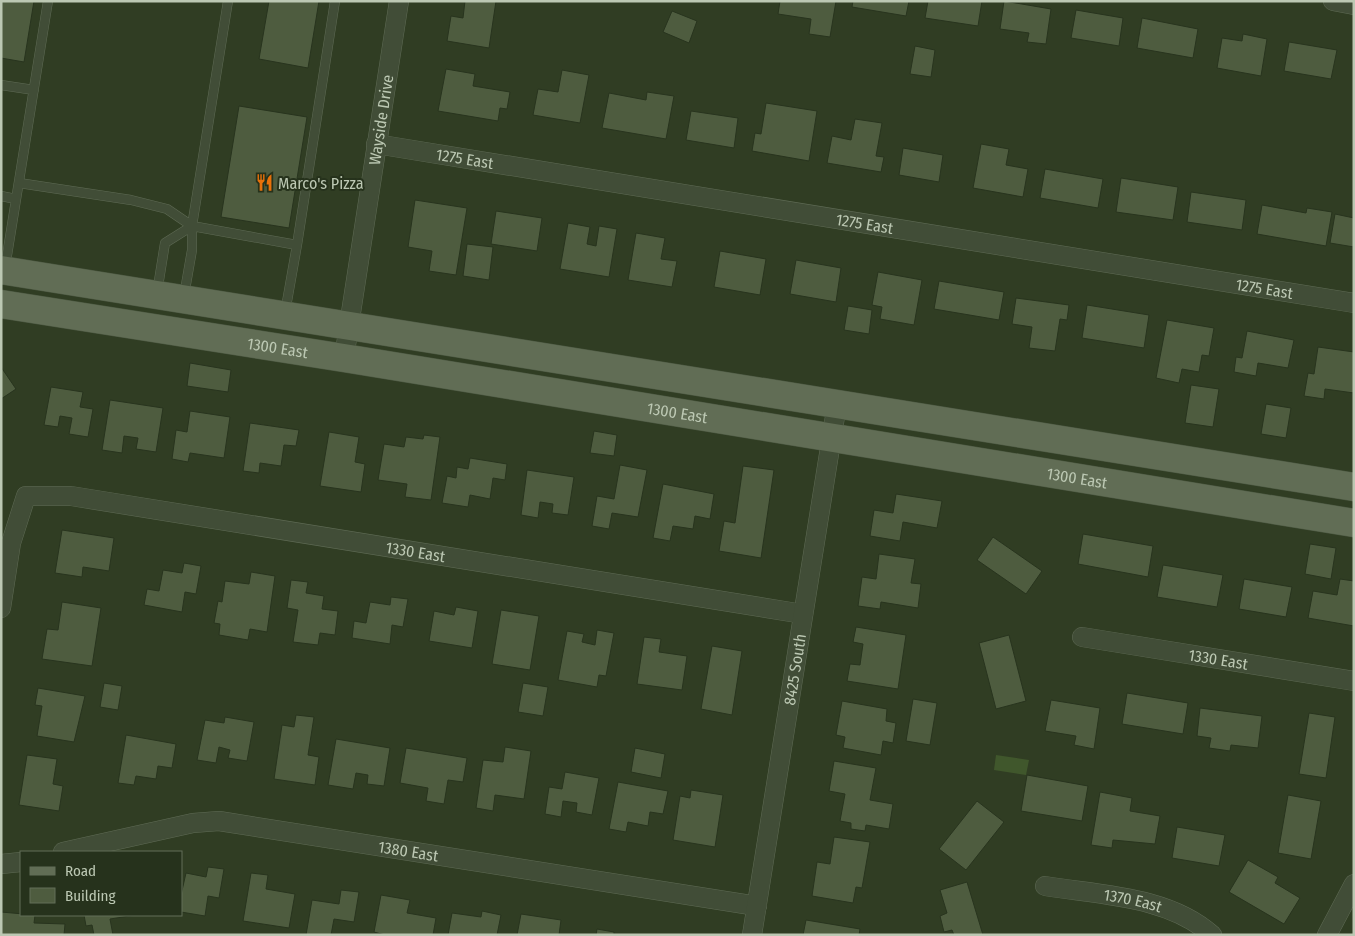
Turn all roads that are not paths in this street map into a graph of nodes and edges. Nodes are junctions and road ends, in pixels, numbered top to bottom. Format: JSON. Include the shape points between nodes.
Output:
{"nodes":[{"id":1,"x":48,"y":1,"type":"edge"},
{"id":2,"x":228,"y":1,"type":"edge"},
{"id":3,"x":335,"y":1,"type":"edge"},
{"id":4,"x":400,"y":1,"type":"edge"},
{"id":5,"x":1333,"y":1,"type":"edge"},
{"id":6,"x":1354,"y":5,"type":"edge"},
{"id":7,"x":1,"y":85,"type":"edge"},
{"id":8,"x":34,"y":90,"type":"junction"},
{"id":9,"x":376,"y":144,"type":"junction"},
{"id":10,"x":19,"y":183,"type":"junction"},
{"id":11,"x":1,"y":196,"type":"edge"},
{"id":12,"x":16,"y":199,"type":"junction"},
{"id":13,"x":192,"y":226,"type":"junction"},
{"id":14,"x":297,"y":245,"type":"junction"},
{"id":15,"x":3,"y":270,"type":"edge"},
{"id":16,"x":157,"y":295,"type":"junction"},
{"id":17,"x":184,"y":299,"type":"junction"},
{"id":18,"x":1354,"y":303,"type":"edge"},
{"id":19,"x":1,"y":304,"type":"edge"},
{"id":20,"x":284,"y":316,"type":"junction"},
{"id":21,"x":349,"y":326,"type":"junction"},
{"id":22,"x":172,"y":331,"type":"junction"},
{"id":23,"x":344,"y":358,"type":"junction"},
{"id":24,"x":837,"y":404,"type":"junction"},
{"id":25,"x":831,"y":438,"type":"junction"},
{"id":26,"x":1354,"y":488,"type":"edge"},
{"id":27,"x":1354,"y":523,"type":"edge"},
{"id":28,"x":1,"y":608,"type":"edge"},
{"id":29,"x":804,"y":614,"type":"junction"},
{"id":30,"x":1082,"y":637,"type":"dead end"},
{"id":31,"x":1354,"y":681,"type":"edge"},
{"id":32,"x":67,"y":851,"type":"edge"},
{"id":33,"x":20,"y":862,"type":"edge"},
{"id":34,"x":1,"y":864,"type":"edge"},
{"id":35,"x":1354,"y":884,"type":"edge"},
{"id":36,"x":1045,"y":886,"type":"dead end"},
{"id":37,"x":756,"y":906,"type":"junction"},
{"id":38,"x":752,"y":935,"type":"edge"},
{"id":39,"x":1212,"y":935,"type":"edge"},
{"id":40,"x":1327,"y":935,"type":"edge"}],
"edges":[{"from":1,"to":8,"type":"lane"},
{"from":2,"to":13,"type":"lane"},
{"from":3,"to":14,"type":"lane"},
{"from":4,"to":9,"type":"street","name":"Wayside Drive"},
{"from":5,"to":6,"type":"street"},
{"from":7,"to":8,"type":"lane"},
{"from":8,"to":10,"type":"lane"},
{"from":9,"to":18,"type":"street","name":"1275 East"},
{"from":9,"to":21,"type":"street","name":"Wayside Drive"},
{"from":10,"to":12,"type":"lane"},
{"from":10,"to":13,"type":"lane","via":[[131,200],[167,209]]},
{"from":11,"to":12,"type":"lane"},
{"from":12,"to":15,"type":"lane"},
{"from":13,"to":14,"type":"lane"},
{"from":13,"to":16,"type":"lane","via":[[165,243]]},
{"from":13,"to":17,"type":"lane","via":[[192,250]]},
{"from":14,"to":20,"type":"lane"},
{"from":15,"to":16,"type":"main road","name":"1300 East"},
{"from":16,"to":17,"type":"main road","name":"1300 East"},
{"from":17,"to":20,"type":"main road","name":"1300 East"},
{"from":17,"to":22,"type":"main road"},
{"from":19,"to":22,"type":"main road","name":"1300 East"},
{"from":20,"to":21,"type":"main road","name":"1300 East"},
{"from":21,"to":23,"type":"street","name":"Wayside Drive"},
{"from":21,"to":24,"type":"main road","name":"1300 East"},
{"from":22,"to":23,"type":"main road","name":"1300 East"},
{"from":23,"to":25,"type":"main road","name":"1300 East"},
{"from":24,"to":25,"type":"street","name":"8425 South"},
{"from":24,"to":26,"type":"main road","name":"1300 East"},
{"from":25,"to":27,"type":"main road","name":"1300 East"},
{"from":25,"to":29,"type":"street","name":"8425 South"},
{"from":28,"to":29,"type":"street","name":"1330 East","via":[[11,543],[26,496],[71,496]]},
{"from":29,"to":37,"type":"street","name":"8425 South"},
{"from":30,"to":31,"type":"street","name":"1330 East"},
{"from":32,"to":37,"type":"street","name":"1380 East","via":[[193,823],[220,821]]},
{"from":33,"to":34,"type":"street"},
{"from":35,"to":40,"type":"street"},
{"from":36,"to":39,"type":"street","name":"1370 East","via":[[1139,901],[1170,910],[1199,923]]},
{"from":37,"to":38,"type":"street","name":"8425 South"}]}
